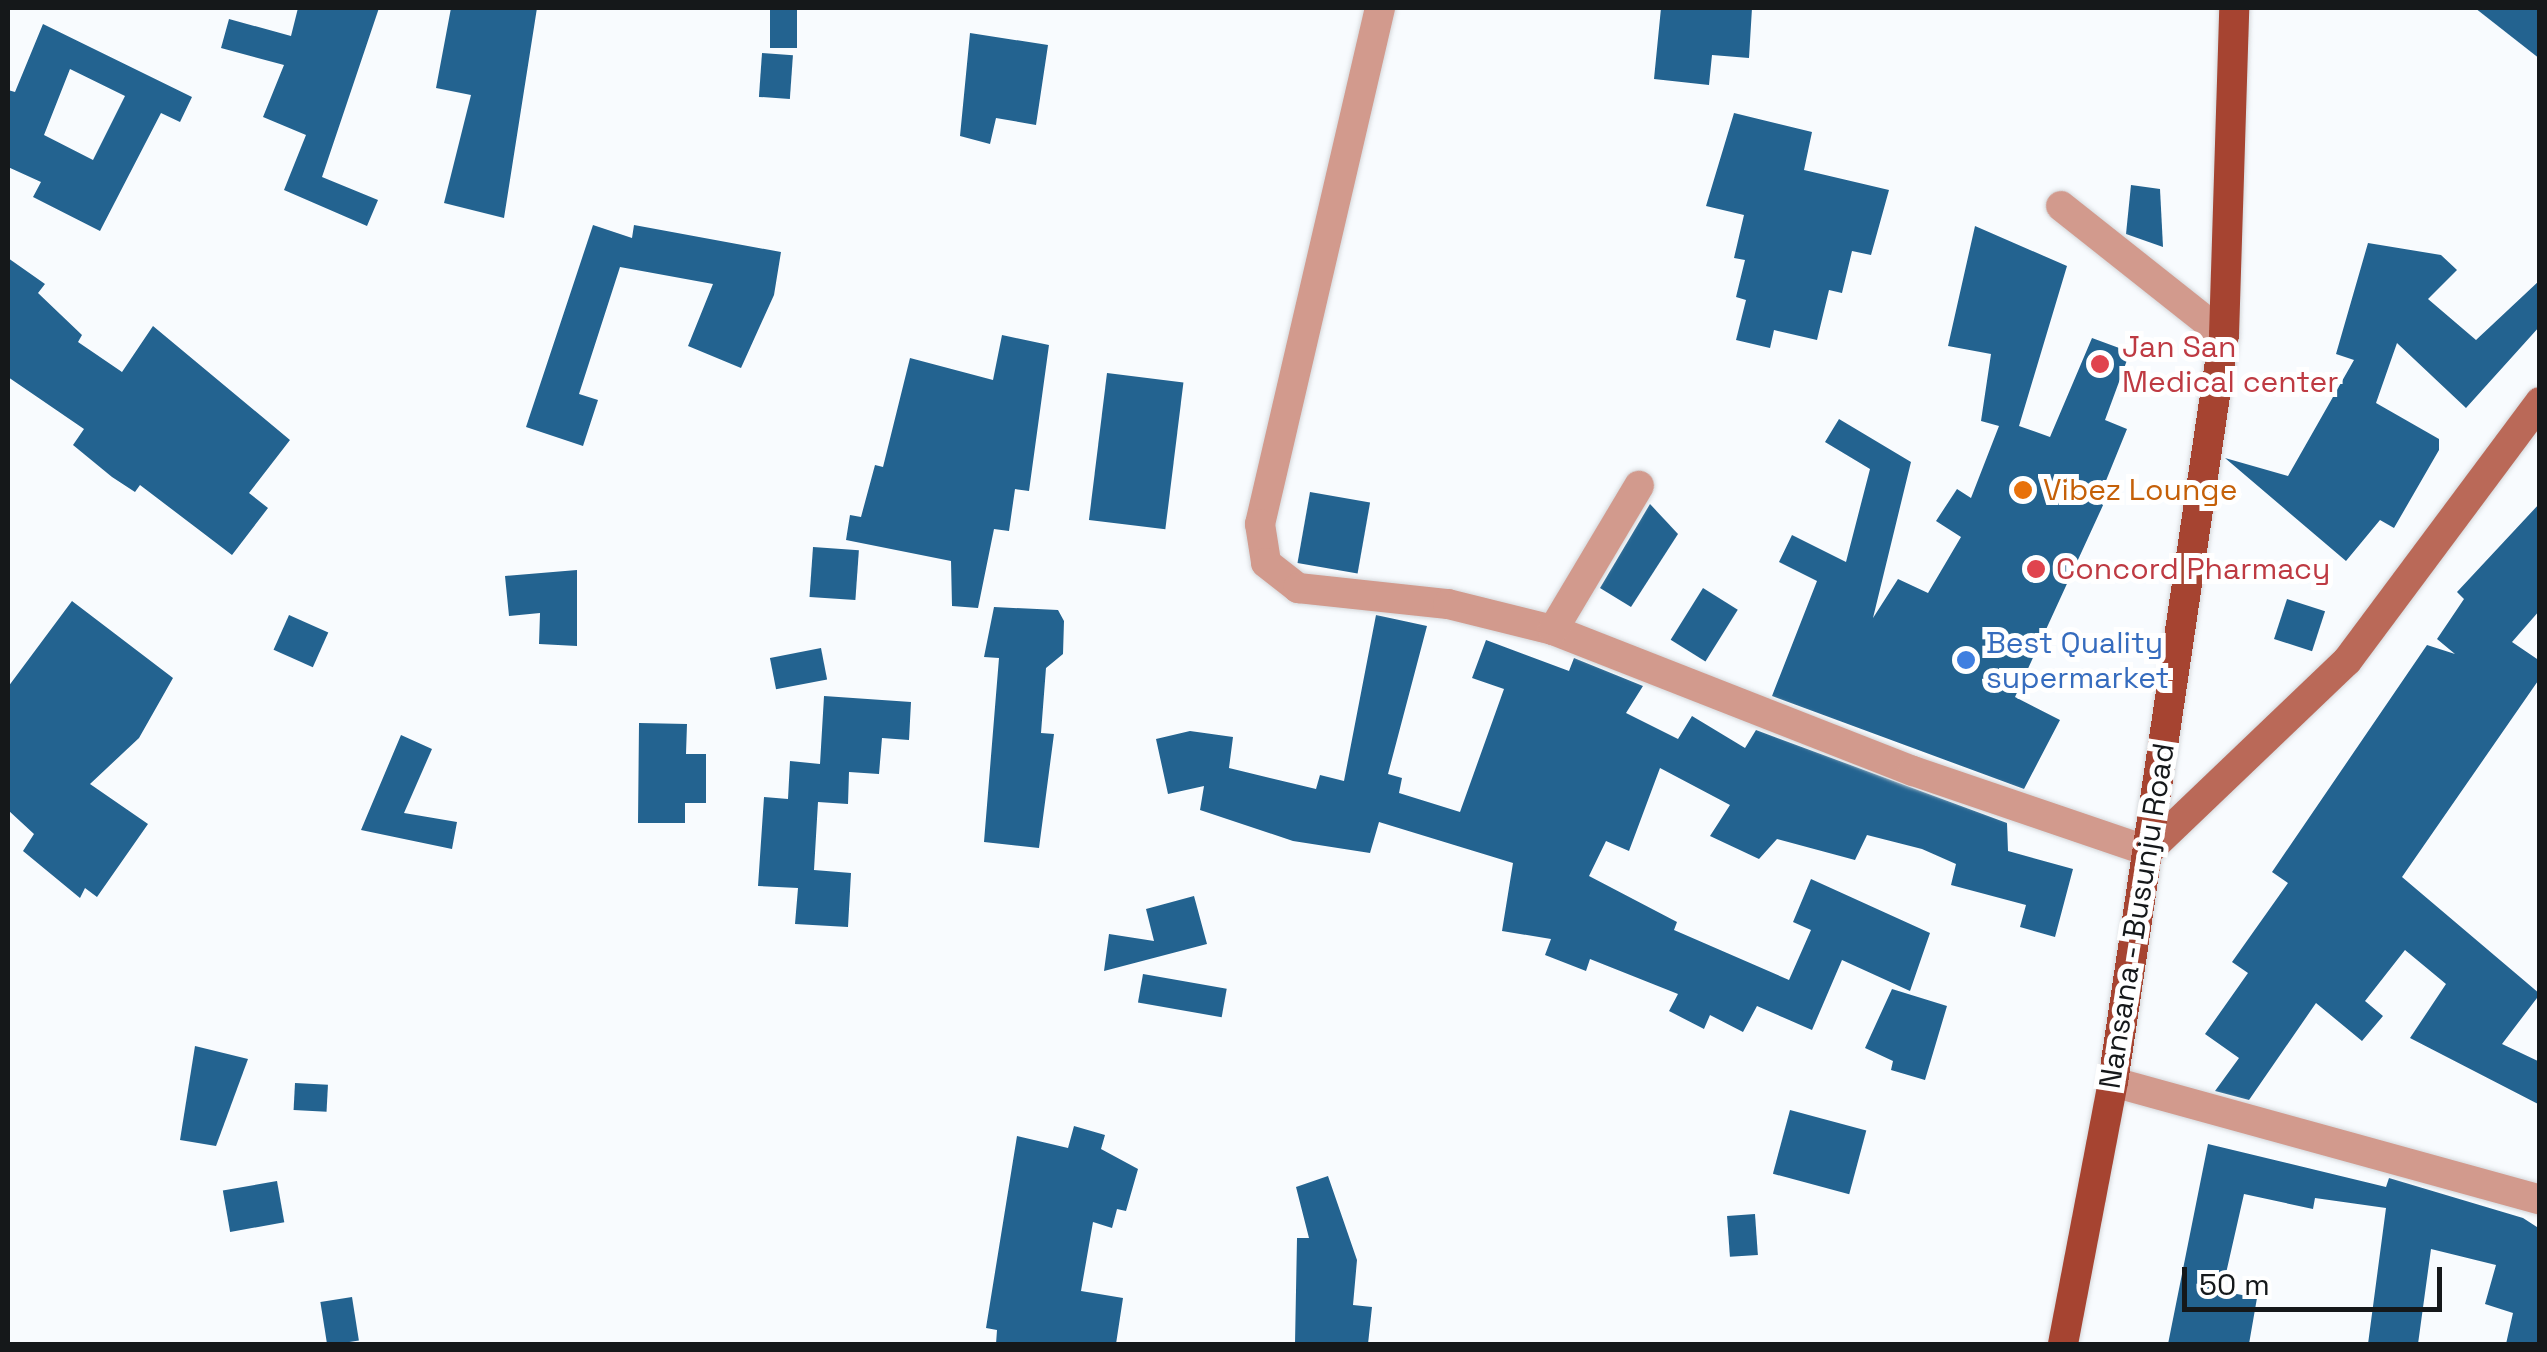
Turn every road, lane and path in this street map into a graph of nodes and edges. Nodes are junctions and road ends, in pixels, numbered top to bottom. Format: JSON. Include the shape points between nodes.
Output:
{"nodes":[{"id":1,"x":1380,"y":8,"type":"edge"},
{"id":2,"x":2234,"y":8,"type":"edge"},
{"id":3,"x":2061,"y":206,"type":"dead end"},
{"id":4,"x":2224,"y":336,"type":"junction"},
{"id":5,"x":2540,"y":402,"type":"edge"},
{"id":6,"x":1639,"y":486,"type":"dead end"},
{"id":7,"x":1553,"y":630,"type":"junction"},
{"id":8,"x":2148,"y":851,"type":"junction"},
{"id":9,"x":2112,"y":1082,"type":"junction"},
{"id":10,"x":2540,"y":1200,"type":"edge"},
{"id":11,"x":2063,"y":1344,"type":"edge"}],
"edges":[{"from":1,"to":7,"type":"street","via":[[1260,524],[1266,563],[1298,588],[1448,604]]},
{"from":2,"to":4,"type":"main road","name":"Nansana - Busunju Road"},
{"from":3,"to":4,"type":"street"},
{"from":4,"to":8,"type":"main road","name":"Nansana - Busunju Road"},
{"from":5,"to":8,"type":"street","via":[[2347,661]]},
{"from":6,"to":7,"type":"street"},
{"from":7,"to":8,"type":"street"},
{"from":8,"to":9,"type":"main road","name":"Nansana - Busunju Road"},
{"from":9,"to":10,"type":"street"},
{"from":9,"to":11,"type":"main road","name":"Nansana - Busunju Road"}]}
